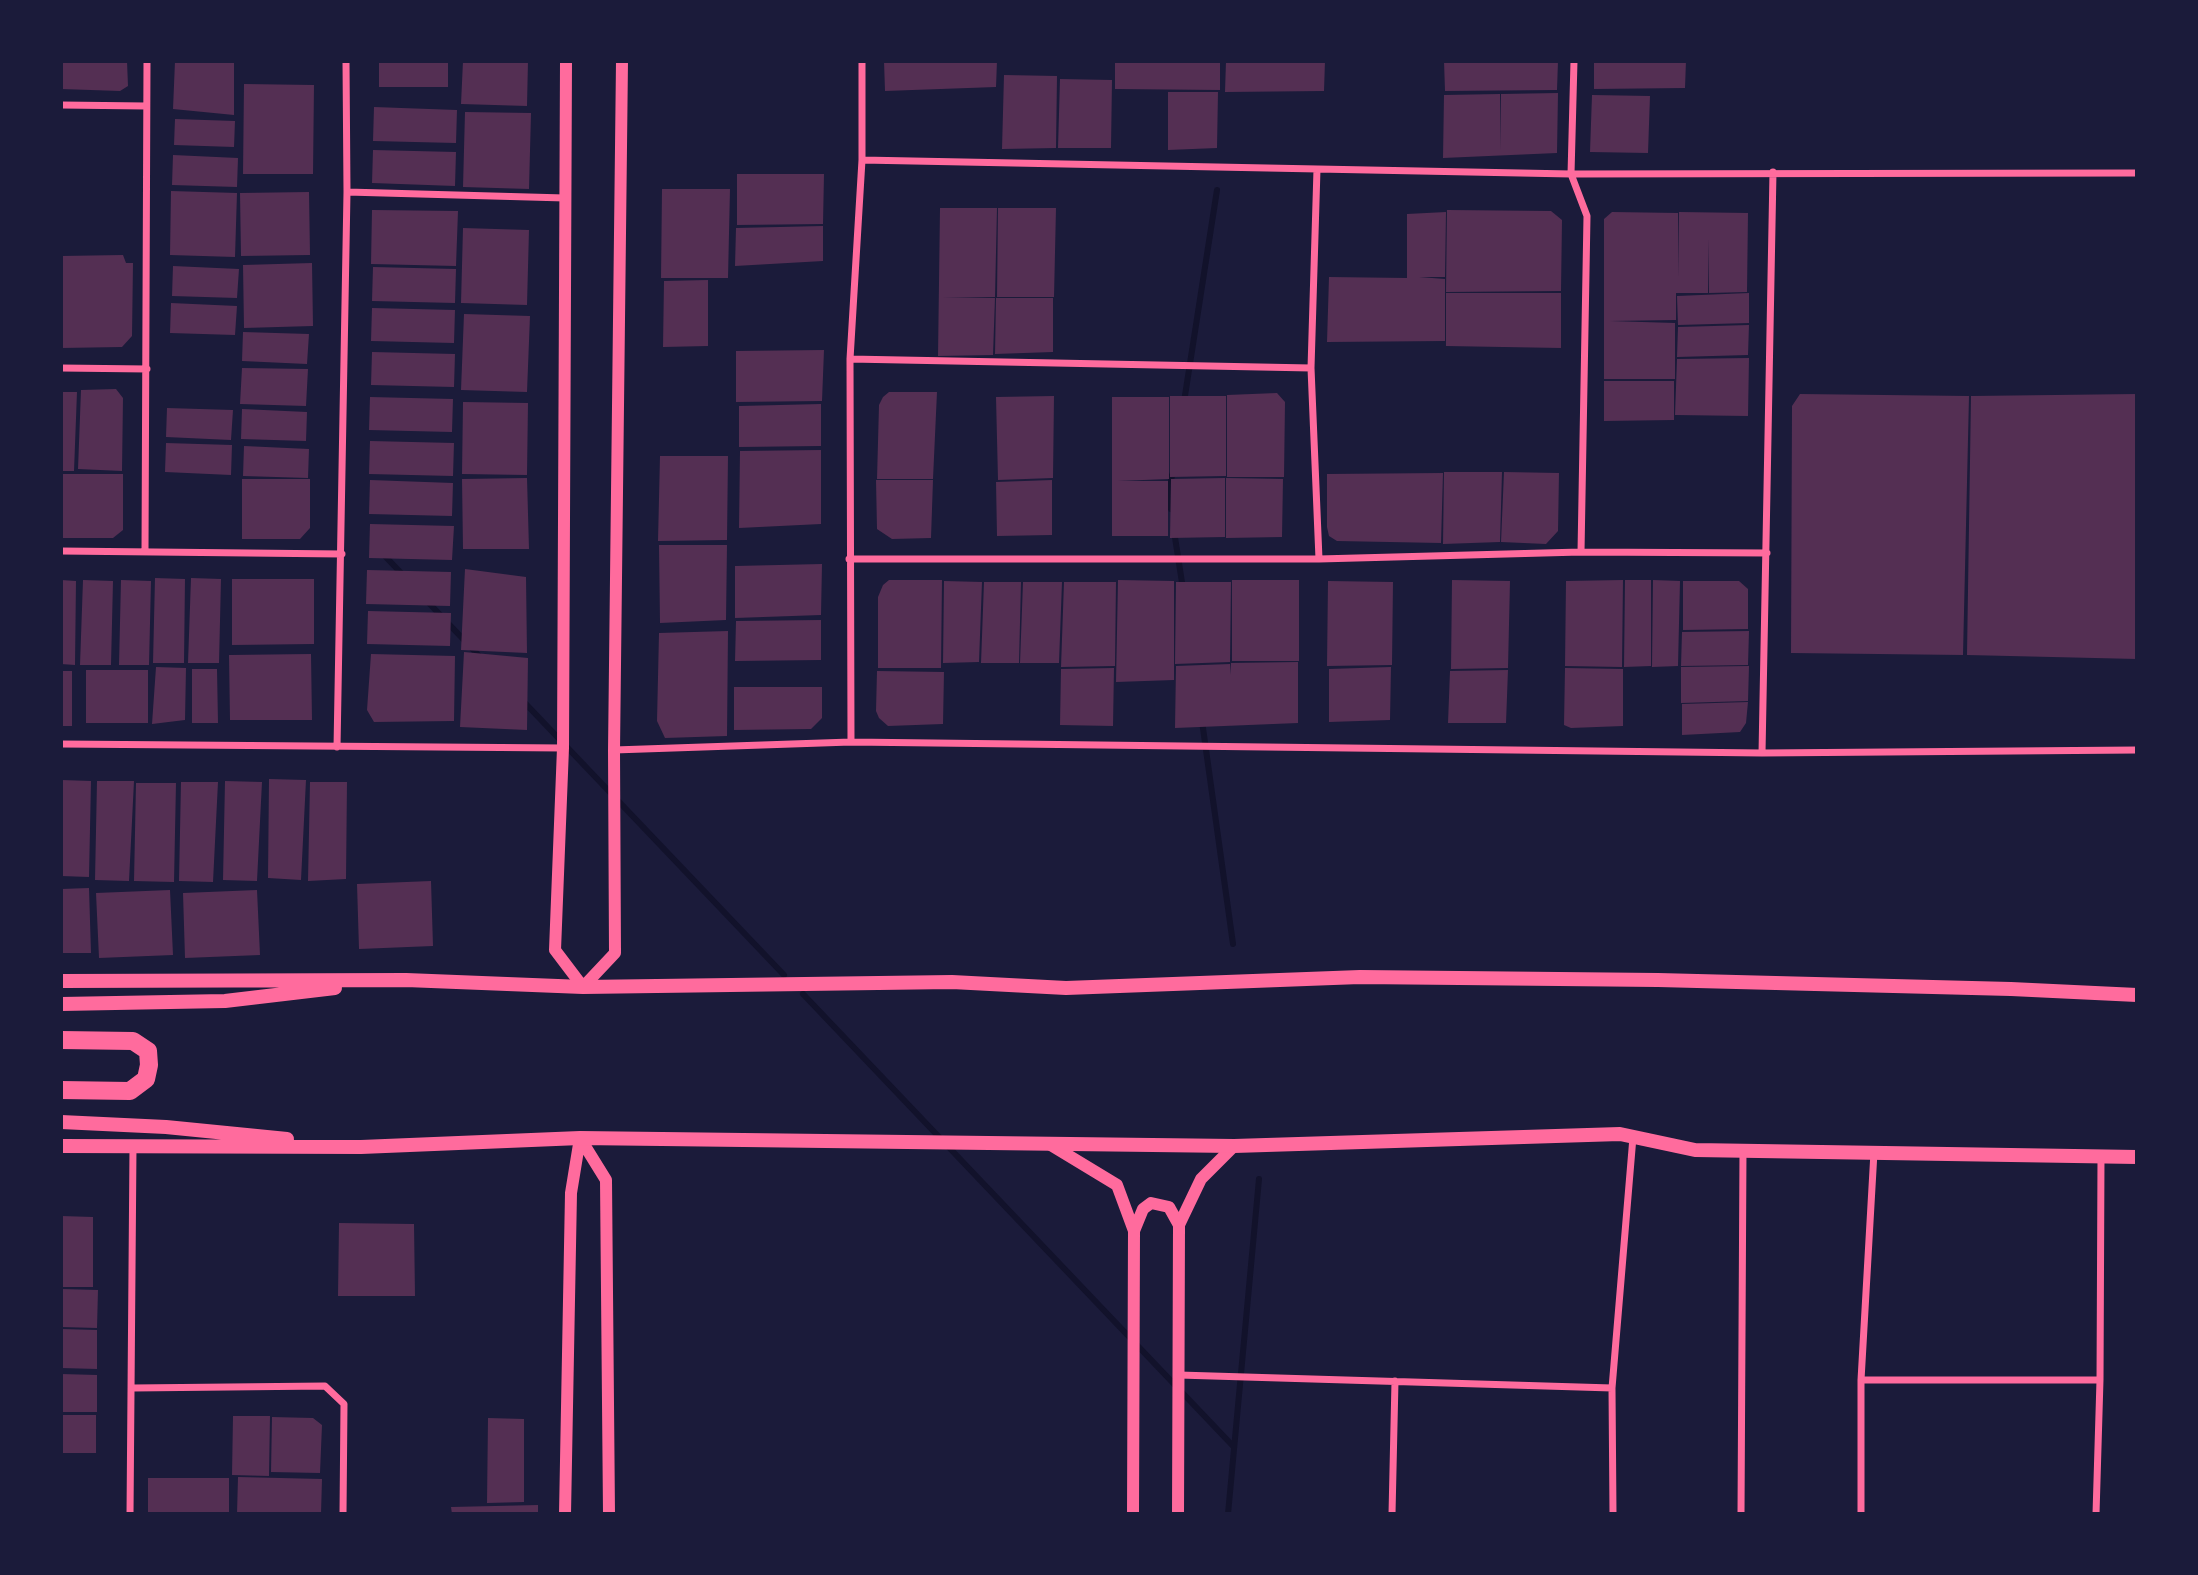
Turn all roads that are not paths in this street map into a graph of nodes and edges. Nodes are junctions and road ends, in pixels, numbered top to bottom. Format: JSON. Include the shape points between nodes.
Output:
{"nodes":[{"id":1,"x":147,"y":61,"type":"edge"},
{"id":2,"x":346,"y":61,"type":"edge"},
{"id":3,"x":566,"y":61,"type":"edge"},
{"id":4,"x":622,"y":61,"type":"edge"},
{"id":5,"x":862,"y":61,"type":"edge"},
{"id":6,"x":1574,"y":61,"type":"edge"},
{"id":7,"x":61,"y":105,"type":"edge"},
{"id":8,"x":146,"y":106,"type":"junction"},
{"id":9,"x":862,"y":160,"type":"junction"},
{"id":10,"x":1317,"y":169,"type":"junction"},
{"id":11,"x":1773,"y":172,"type":"junction"},
{"id":12,"x":2137,"y":173,"type":"edge"},
{"id":13,"x":1571,"y":174,"type":"junction"},
{"id":14,"x":347,"y":192,"type":"junction"},
{"id":15,"x":565,"y":198,"type":"junction"},
{"id":16,"x":849,"y":359,"type":"junction"},
{"id":17,"x":61,"y":368,"type":"edge"},
{"id":18,"x":1311,"y":368,"type":"junction"},
{"id":19,"x":147,"y":369,"type":"junction"},
{"id":20,"x":61,"y":551,"type":"edge"},
{"id":21,"x":145,"y":551,"type":"junction"},
{"id":22,"x":1581,"y":552,"type":"junction"},
{"id":23,"x":1768,"y":553,"type":"junction"},
{"id":24,"x":342,"y":554,"type":"junction"},
{"id":25,"x":849,"y":559,"type":"junction"},
{"id":26,"x":1319,"y":559,"type":"junction"},
{"id":27,"x":851,"y":742,"type":"junction"},
{"id":28,"x":61,"y":744,"type":"edge"},
{"id":29,"x":337,"y":747,"type":"junction"},
{"id":30,"x":563,"y":748,"type":"junction"},
{"id":31,"x":614,"y":750,"type":"junction"},
{"id":32,"x":2137,"y":750,"type":"edge"},
{"id":33,"x":1762,"y":753,"type":"junction"},
{"id":34,"x":406,"y":980,"type":"junction"},
{"id":35,"x":61,"y":981,"type":"edge"},
{"id":36,"x":583,"y":987,"type":"junction"},
{"id":37,"x":2137,"y":995,"type":"edge"},
{"id":38,"x":61,"y":1004,"type":"edge"},
{"id":39,"x":61,"y":1040,"type":"edge"},
{"id":40,"x":61,"y":1090,"type":"edge"},
{"id":41,"x":61,"y":1122,"type":"edge"},
{"id":42,"x":1633,"y":1137,"type":"junction"},
{"id":43,"x":580,"y":1139,"type":"junction"},
{"id":44,"x":1051,"y":1144,"type":"junction"},
{"id":45,"x":61,"y":1146,"type":"edge"},
{"id":46,"x":1234,"y":1146,"type":"junction"},
{"id":47,"x":133,"y":1147,"type":"junction"},
{"id":48,"x":361,"y":1147,"type":"junction"},
{"id":49,"x":1743,"y":1150,"type":"junction"},
{"id":50,"x":1874,"y":1152,"type":"junction"},
{"id":51,"x":2101,"y":1156,"type":"junction"},
{"id":52,"x":2137,"y":1157,"type":"edge"},
{"id":53,"x":1179,"y":1225,"type":"junction"},
{"id":54,"x":1134,"y":1231,"type":"junction"},
{"id":55,"x":1179,"y":1375,"type":"junction"},
{"id":56,"x":1861,"y":1380,"type":"junction"},
{"id":57,"x":2099,"y":1380,"type":"junction"},
{"id":58,"x":1395,"y":1381,"type":"junction"},
{"id":59,"x":133,"y":1388,"type":"junction"},
{"id":60,"x":1612,"y":1388,"type":"junction"},
{"id":61,"x":130,"y":1514,"type":"edge"},
{"id":62,"x":343,"y":1514,"type":"edge"},
{"id":63,"x":565,"y":1514,"type":"edge"},
{"id":64,"x":609,"y":1514,"type":"edge"},
{"id":65,"x":1133,"y":1514,"type":"edge"},
{"id":66,"x":1178,"y":1514,"type":"edge"},
{"id":67,"x":1392,"y":1514,"type":"edge"},
{"id":68,"x":1613,"y":1514,"type":"edge"},
{"id":69,"x":1741,"y":1514,"type":"edge"},
{"id":70,"x":1861,"y":1514,"type":"edge"},
{"id":71,"x":2096,"y":1514,"type":"edge"}],
"edges":[{"from":1,"to":8,"type":"street"},
{"from":2,"to":14,"type":"street"},
{"from":3,"to":15,"type":"street"},
{"from":4,"to":31,"type":"street"},
{"from":5,"to":9,"type":"street"},
{"from":6,"to":13,"type":"street"},
{"from":7,"to":8,"type":"street"},
{"from":8,"to":19,"type":"street"},
{"from":9,"to":10,"type":"street"},
{"from":9,"to":16,"type":"street"},
{"from":10,"to":13,"type":"street"},
{"from":10,"to":18,"type":"street"},
{"from":11,"to":12,"type":"street"},
{"from":11,"to":13,"type":"street"},
{"from":11,"to":23,"type":"street"},
{"from":13,"to":22,"type":"street","via":[[1587,216]]},
{"from":14,"to":15,"type":"street"},
{"from":14,"to":24,"type":"street"},
{"from":15,"to":30,"type":"street"},
{"from":16,"to":18,"type":"street"},
{"from":16,"to":25,"type":"street"},
{"from":17,"to":19,"type":"street"},
{"from":18,"to":26,"type":"street"},
{"from":19,"to":21,"type":"street"},
{"from":20,"to":21,"type":"street"},
{"from":21,"to":24,"type":"street"},
{"from":22,"to":23,"type":"street"},
{"from":22,"to":26,"type":"street"},
{"from":23,"to":33,"type":"street"},
{"from":24,"to":29,"type":"street"},
{"from":25,"to":26,"type":"street"},
{"from":25,"to":27,"type":"street"},
{"from":27,"to":31,"type":"street"},
{"from":27,"to":33,"type":"street"},
{"from":28,"to":29,"type":"street"},
{"from":29,"to":30,"type":"street"},
{"from":30,"to":36,"type":"street","via":[[555,950]]},
{"from":31,"to":36,"type":"street","via":[[615,953]]},
{"from":32,"to":33,"type":"street"},
{"from":34,"to":35,"type":"main road"},
{"from":34,"to":36,"type":"main road"},
{"from":34,"to":38,"type":"main road","via":[[225,1001]]},
{"from":36,"to":37,"type":"main road","via":[[951,982],[1066,988],[1360,977],[1698,981]]},
{"from":39,"to":40,"type":"main road","via":[[132,1041],[148,1051],[149,1065],[146,1079],[130,1091]]},
{"from":41,"to":48,"type":"main road","via":[[166,1127]]},
{"from":42,"to":46,"type":"main road"},
{"from":42,"to":49,"type":"main road","via":[[1695,1150]]},
{"from":42,"to":60,"type":"street"},
{"from":43,"to":44,"type":"main road"},
{"from":43,"to":48,"type":"main road"},
{"from":43,"to":63,"type":"street","via":[[571,1193]]},
{"from":43,"to":64,"type":"street","via":[[606,1180]]},
{"from":44,"to":46,"type":"main road"},
{"from":44,"to":54,"type":"street","via":[[1117,1185]]},
{"from":45,"to":47,"type":"main road"},
{"from":46,"to":53,"type":"street","via":[[1201,1179]]},
{"from":47,"to":48,"type":"main road"},
{"from":47,"to":59,"type":"street"},
{"from":49,"to":50,"type":"main road"},
{"from":49,"to":69,"type":"street"},
{"from":50,"to":51,"type":"main road"},
{"from":50,"to":56,"type":"street"},
{"from":51,"to":52,"type":"main road"},
{"from":51,"to":57,"type":"street"},
{"from":53,"to":54,"type":"street","via":[[1169,1207],[1151,1203],[1143,1209]]},
{"from":53,"to":55,"type":"street"},
{"from":54,"to":65,"type":"street"},
{"from":55,"to":58,"type":"street"},
{"from":55,"to":66,"type":"street"},
{"from":56,"to":57,"type":"street"},
{"from":56,"to":70,"type":"street"},
{"from":57,"to":71,"type":"street"},
{"from":58,"to":60,"type":"street"},
{"from":58,"to":67,"type":"street"},
{"from":59,"to":61,"type":"street"},
{"from":59,"to":62,"type":"street","via":[[325,1386],[344,1404]]},
{"from":60,"to":68,"type":"street"}]}
